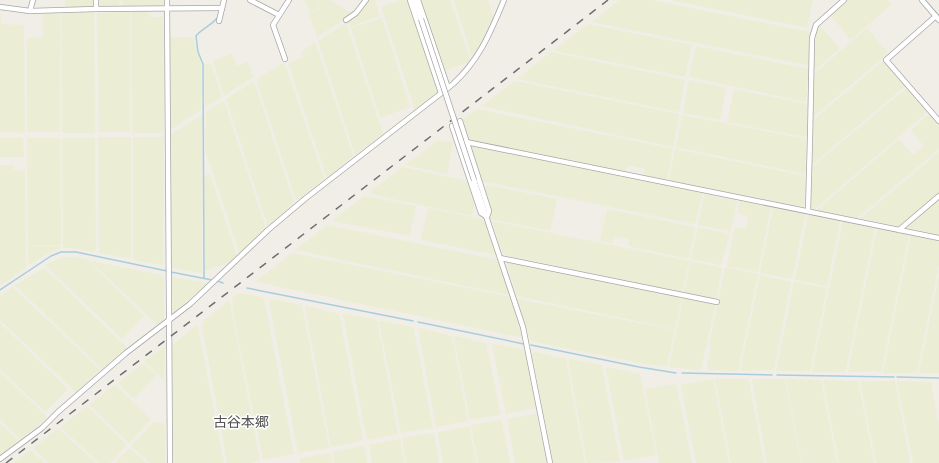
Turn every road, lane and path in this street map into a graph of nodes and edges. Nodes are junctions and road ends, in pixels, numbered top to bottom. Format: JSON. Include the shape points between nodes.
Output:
{"nodes":[{"id":1,"x":33,"y":0,"type":"edge"},
{"id":2,"x":96,"y":0,"type":"edge"},
{"id":3,"x":167,"y":0,"type":"edge"},
{"id":4,"x":224,"y":0,"type":"edge"},
{"id":5,"x":250,"y":0,"type":"edge"},
{"id":6,"x":289,"y":0,"type":"edge"},
{"id":7,"x":366,"y":0,"type":"edge"},
{"id":8,"x":410,"y":0,"type":"edge"},
{"id":9,"x":414,"y":0,"type":"edge"},
{"id":10,"x":418,"y":0,"type":"edge"},
{"id":11,"x":504,"y":0,"type":"edge"},
{"id":12,"x":844,"y":0,"type":"edge"},
{"id":13,"x":922,"y":0,"type":"edge"},
{"id":14,"x":0,"y":8,"type":"edge"},
{"id":15,"x":167,"y":8,"type":"junction"},
{"id":16,"x":222,"y":8,"type":"junction"},
{"id":17,"x":96,"y":9,"type":"junction"},
{"id":18,"x":30,"y":11,"type":"junction"},
{"id":19,"x":279,"y":15,"type":"junction"},
{"id":20,"x":936,"y":16,"type":"junction"},
{"id":21,"x":346,"y":20,"type":"dead end"},
{"id":22,"x":939,"y":20,"type":"edge"},
{"id":23,"x":219,"y":21,"type":"dead end"},
{"id":24,"x":285,"y":59,"type":"dead end"},
{"id":25,"x":448,"y":88,"type":"junction"},
{"id":26,"x":441,"y":93,"type":"junction"},
{"id":27,"x":460,"y":120,"type":"dead end"},
{"id":28,"x":939,"y":121,"type":"edge"},
{"id":29,"x":452,"y":126,"type":"dead end"},
{"id":30,"x":466,"y":142,"type":"junction"},
{"id":31,"x":939,"y":196,"type":"edge"},
{"id":32,"x":808,"y":211,"type":"junction"},
{"id":33,"x":487,"y":217,"type":"junction"},
{"id":34,"x":899,"y":230,"type":"junction"},
{"id":35,"x":939,"y":238,"type":"edge"},
{"id":36,"x":500,"y":258,"type":"junction"},
{"id":37,"x":717,"y":302,"type":"dead end"},
{"id":38,"x":168,"y":321,"type":"junction"},
{"id":39,"x":0,"y":459,"type":"edge"},
{"id":40,"x":170,"y":463,"type":"edge"},
{"id":41,"x":550,"y":463,"type":"edge"}],
"edges":[{"from":1,"to":18,"type":"street"},
{"from":2,"to":17,"type":"street"},
{"from":3,"to":15,"type":"street"},
{"from":4,"to":16,"type":"street"},
{"from":5,"to":19,"type":"street"},
{"from":6,"to":19,"type":"street"},
{"from":7,"to":21,"type":"street","via":[[356,13]]},
{"from":8,"to":26,"type":"street"},
{"from":9,"to":33,"type":"street","bridge":true},
{"from":10,"to":25,"type":"street"},
{"from":11,"to":25,"type":"street","via":[[476,59]]},
{"from":12,"to":32,"type":"street","via":[[816,25],[812,38]]},
{"from":13,"to":20,"type":"street"},
{"from":14,"to":18,"type":"street"},
{"from":15,"to":16,"type":"street"},
{"from":15,"to":17,"type":"street"},
{"from":15,"to":38,"type":"street"},
{"from":16,"to":23,"type":"street"},
{"from":17,"to":18,"type":"street"},
{"from":19,"to":24,"type":"street","via":[[273,25]]},
{"from":20,"to":22,"type":"street"},
{"from":20,"to":28,"type":"street","via":[[886,60]]},
{"from":25,"to":26,"type":"street"},
{"from":26,"to":38,"type":"street","via":[[306,198]]},
{"from":27,"to":30,"type":"street"},
{"from":29,"to":33,"type":"street","via":[[481,213]]},
{"from":30,"to":32,"type":"street"},
{"from":30,"to":33,"type":"street","via":[[488,210]]},
{"from":31,"to":34,"type":"street"},
{"from":32,"to":34,"type":"street"},
{"from":33,"to":36,"type":"street"},
{"from":34,"to":35,"type":"street"},
{"from":36,"to":37,"type":"street"},
{"from":36,"to":41,"type":"street","via":[[525,333]]},
{"from":38,"to":39,"type":"street","via":[[126,353],[42,428]]},
{"from":38,"to":40,"type":"street"}]}
